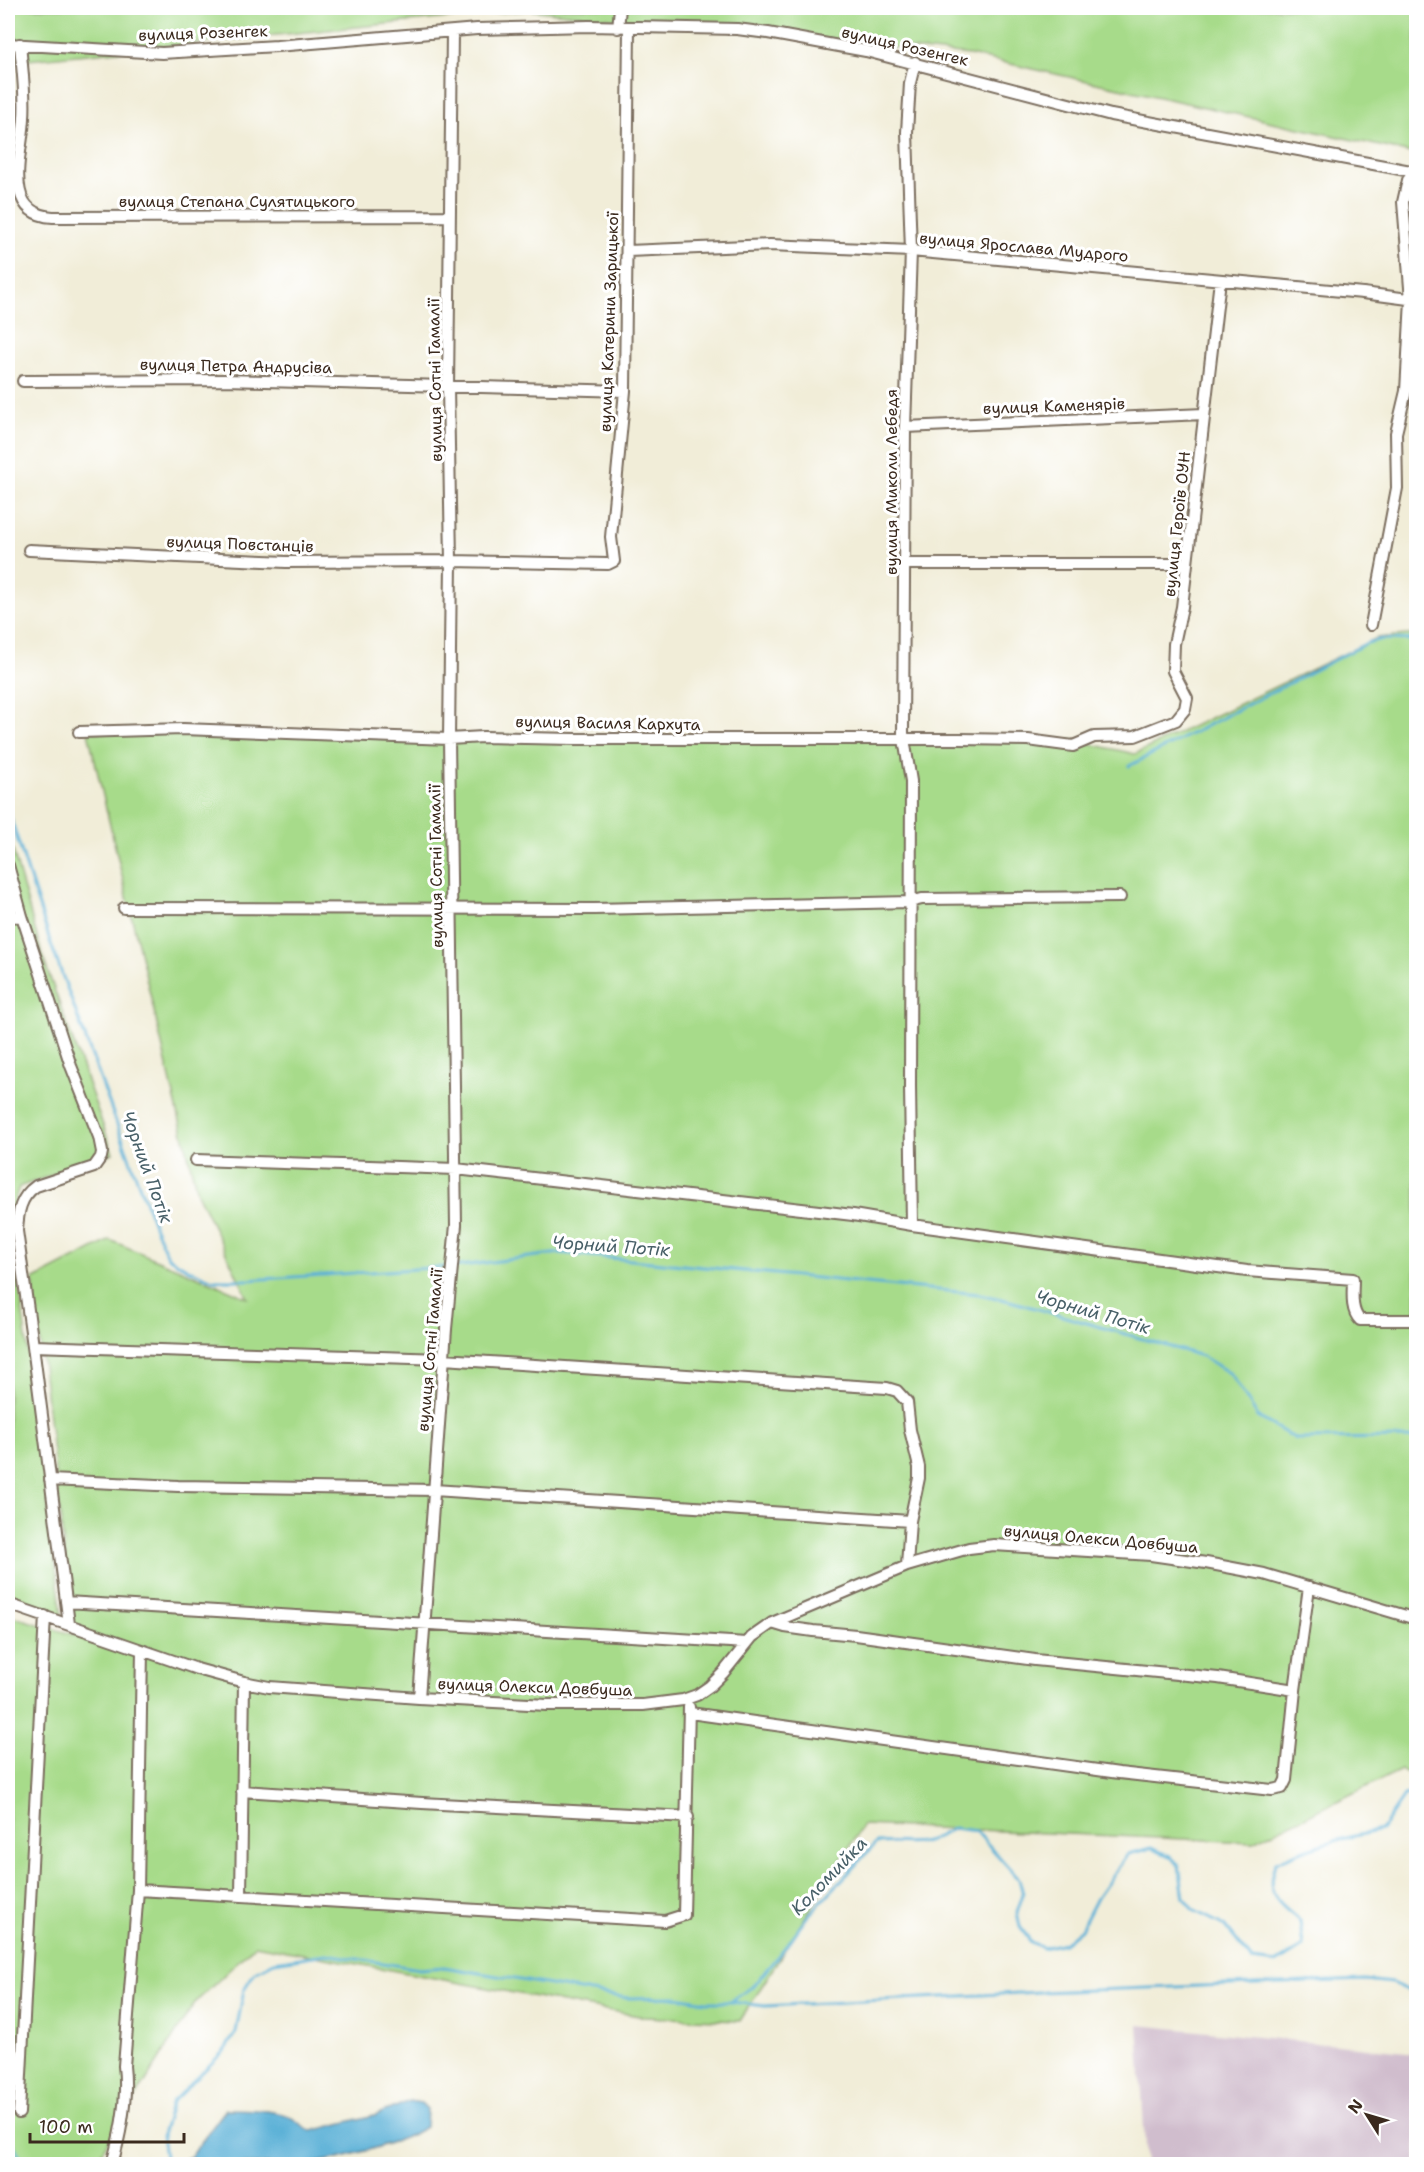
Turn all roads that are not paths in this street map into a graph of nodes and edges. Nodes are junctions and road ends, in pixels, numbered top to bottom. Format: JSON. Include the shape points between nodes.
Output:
{"nodes":[{"id":1,"x":620,"y":8,"type":"edge"},
{"id":2,"x":624,"y":28,"type":"junction"},
{"id":3,"x":452,"y":32,"type":"junction"},
{"id":4,"x":8,"y":44,"type":"edge"},
{"id":5,"x":20,"y":44,"type":"junction"},
{"id":6,"x":915,"y":62,"type":"junction"},
{"id":7,"x":1416,"y":172,"type":"edge"},
{"id":8,"x":450,"y":216,"type":"junction"},
{"id":9,"x":628,"y":251,"type":"junction"},
{"id":10,"x":910,"y":251,"type":"junction"},
{"id":11,"x":1220,"y":280,"type":"junction"},
{"id":12,"x":1414,"y":300,"type":"edge"},
{"id":13,"x":24,"y":381,"type":"dead end"},
{"id":14,"x":448,"y":387,"type":"junction"},
{"id":15,"x":625,"y":391,"type":"junction"},
{"id":16,"x":1204,"y":414,"type":"junction"},
{"id":17,"x":905,"y":427,"type":"junction"},
{"id":18,"x":29,"y":550,"type":"dead end"},
{"id":19,"x":451,"y":561,"type":"junction"},
{"id":20,"x":905,"y":564,"type":"junction"},
{"id":21,"x":1186,"y":564,"type":"junction"},
{"id":22,"x":1371,"y":626,"type":"dead end"},
{"id":23,"x":79,"y":732,"type":"dead end"},
{"id":24,"x":1135,"y":736,"type":"joint"},
{"id":25,"x":449,"y":739,"type":"junction"},
{"id":26,"x":903,"y":739,"type":"junction"},
{"id":27,"x":8,"y":865,"type":"edge"},
{"id":28,"x":1120,"y":897,"type":"dead end"},
{"id":29,"x":910,"y":902,"type":"junction"},
{"id":30,"x":124,"y":908,"type":"dead end"},
{"id":31,"x":451,"y":909,"type":"junction"},
{"id":32,"x":22,"y":916,"type":"junction"},
{"id":33,"x":8,"y":917,"type":"edge"},
{"id":34,"x":196,"y":1160,"type":"dead end"},
{"id":35,"x":456,"y":1169,"type":"junction"},
{"id":36,"x":912,"y":1226,"type":"junction"},
{"id":37,"x":1416,"y":1320,"type":"edge"},
{"id":38,"x":33,"y":1346,"type":"junction"},
{"id":39,"x":443,"y":1359,"type":"junction"},
{"id":40,"x":50,"y":1480,"type":"junction"},
{"id":41,"x":434,"y":1490,"type":"junction"},
{"id":42,"x":910,"y":1521,"type":"junction"},
{"id":43,"x":907,"y":1566,"type":"junction"},
{"id":44,"x":1309,"y":1587,"type":"junction"},
{"id":45,"x":66,"y":1602,"type":"junction"},
{"id":46,"x":8,"y":1604,"type":"edge"},
{"id":47,"x":45,"y":1616,"type":"junction"},
{"id":48,"x":1416,"y":1619,"type":"edge"},
{"id":49,"x":423,"y":1622,"type":"junction"},
{"id":50,"x":772,"y":1623,"type":"junction"},
{"id":51,"x":69,"y":1624,"type":"junction"},
{"id":52,"x":747,"y":1643,"type":"junction"},
{"id":53,"x":142,"y":1650,"type":"junction"},
{"id":54,"x":244,"y":1682,"type":"junction"},
{"id":55,"x":1295,"y":1690,"type":"junction"},
{"id":56,"x":419,"y":1698,"type":"junction"},
{"id":57,"x":688,"y":1698,"type":"junction"},
{"id":58,"x":690,"y":1713,"type":"junction"},
{"id":59,"x":242,"y":1791,"type":"junction"},
{"id":60,"x":688,"y":1817,"type":"junction"},
{"id":61,"x":138,"y":1890,"type":"junction"},
{"id":62,"x":241,"y":1896,"type":"junction"},
{"id":63,"x":19,"y":2113,"type":"dead end"},
{"id":64,"x":112,"y":2164,"type":"edge"}],
"edges":[{"from":1,"to":2,"type":"street","name":"вулиця Катерини Зарицької"},
{"from":2,"to":3,"type":"street","name":"вулиця Розенгек"},
{"from":2,"to":6,"type":"street","name":"вулиця Розенгек","via":[[768,33]]},
{"from":2,"to":9,"type":"street","name":"вулиця Катерини Зарицької"},
{"from":3,"to":5,"type":"street","name":"вулиця Розенгек","via":[[162,53]]},
{"from":3,"to":8,"type":"street","name":"вулиця Сотні Гамалії"},
{"from":4,"to":5,"type":"street","name":"вулиця Розенгек"},
{"from":5,"to":8,"type":"street","name":"вулиця Степана Сулятицького","via":[[25,115],[18,167],[20,191],[28,207],[41,215]]},
{"from":6,"to":7,"type":"street","name":"вулиця Розенгек","via":[[1111,115]]},
{"from":6,"to":10,"type":"street","name":"вулиця Миколи Лебедя","via":[[907,132]]},
{"from":7,"to":12,"type":"street","via":[[1408,180],[1403,202]]},
{"from":8,"to":14,"type":"street","name":"вулиця Сотні Гамалії"},
{"from":9,"to":10,"type":"street","name":"вулиця Ярослава Мудрого","via":[[770,245]]},
{"from":9,"to":15,"type":"street","name":"вулиця Катерини Зарицької"},
{"from":10,"to":11,"type":"street","name":"вулиця Ярослава Мудрого"},
{"from":10,"to":17,"type":"street","name":"вулиця Миколи Лебедя"},
{"from":11,"to":12,"type":"street","name":"вулиця Ярослава Мудрого"},
{"from":11,"to":16,"type":"street","name":"вулиця Героїв ОУН"},
{"from":12,"to":22,"type":"street","via":[[1406,391],[1396,434],[1397,488]]},
{"from":13,"to":14,"type":"street","name":"вулиця Петра Андрусіва","via":[[225,380]]},
{"from":14,"to":15,"type":"street","name":"вулиця Петра Андрусіва"},
{"from":14,"to":19,"type":"street","name":"вулиця Сотні Гамалії"},
{"from":15,"to":19,"type":"street","name":"вулиця Катерини Зарицької","via":[[611,537],[614,561]]},
{"from":16,"to":17,"type":"street","name":"вулиця Каменярів"},
{"from":16,"to":21,"type":"street","name":"вулиця Героїв ОУН"},
{"from":17,"to":20,"type":"street","name":"вулиця Миколи Лебедя"},
{"from":18,"to":19,"type":"street","name":"вулиця Повстанців","via":[[286,562]]},
{"from":19,"to":25,"type":"street","name":"вулиця Сотні Гамалії"},
{"from":20,"to":21,"type":"street"},
{"from":20,"to":26,"type":"street","name":"вулиця Миколи Лебедя"},
{"from":21,"to":24,"type":"street","name":"вулиця Героїв ОУН","via":[[1173,666],[1187,698],[1185,709],[1176,720]]},
{"from":23,"to":25,"type":"street","name":"вулиця Василя Кархута","via":[[183,729]]},
{"from":24,"to":26,"type":"street","name":"вулиця Василя Кархута","via":[[1094,737],[1073,746],[1010,739]]},
{"from":25,"to":26,"type":"street","name":"вулиця Василя Кархута"},
{"from":25,"to":31,"type":"street","name":"вулиця Сотні Гамалії"},
{"from":26,"to":29,"type":"street","name":"вулиця Миколи Лебедя","via":[[911,781]]},
{"from":27,"to":32,"type":"street"},
{"from":28,"to":29,"type":"street"},
{"from":29,"to":31,"type":"street"},
{"from":29,"to":36,"type":"street","name":"вулиця Миколи Лебедя"},
{"from":30,"to":31,"type":"street"},
{"from":31,"to":35,"type":"street","name":"вулиця Сотні Гамалії"},
{"from":32,"to":33,"type":"street"},
{"from":32,"to":38,"type":"street","via":[[102,1152],[94,1167],[36,1186],[21,1203],[17,1231]]},
{"from":34,"to":35,"type":"street"},
{"from":35,"to":36,"type":"street","via":[[853,1215]]},
{"from":35,"to":39,"type":"street","name":"вулиця Сотні Гамалії","via":[[456,1225]]},
{"from":36,"to":37,"type":"street","via":[[1247,1270],[1353,1279],[1353,1309],[1360,1320]]},
{"from":38,"to":39,"type":"street"},
{"from":38,"to":40,"type":"street"},
{"from":39,"to":41,"type":"street","name":"вулиця Сотні Гамалії"},
{"from":39,"to":42,"type":"street","via":[[897,1391],[907,1402],[919,1467]]},
{"from":40,"to":41,"type":"street"},
{"from":40,"to":45,"type":"street"},
{"from":41,"to":42,"type":"street"},
{"from":41,"to":49,"type":"street","name":"вулиця Сотні Гамалії"},
{"from":42,"to":43,"type":"street"},
{"from":43,"to":44,"type":"street","name":"вулиця Олекси Довбуша","via":[[969,1548],[1003,1544],[1173,1558],[1252,1571]]},
{"from":43,"to":50,"type":"street","name":"вулиця Олекси Довбуша"},
{"from":44,"to":48,"type":"street","name":"вулиця Олекси Довбуша"},
{"from":44,"to":55,"type":"street"},
{"from":45,"to":49,"type":"street"},
{"from":45,"to":51,"type":"street"},
{"from":46,"to":47,"type":"street","name":"вулиця Олекси Довбуша"},
{"from":47,"to":51,"type":"street","name":"вулиця Олекси Довбуша"},
{"from":47,"to":63,"type":"street"},
{"from":49,"to":52,"type":"street"},
{"from":49,"to":56,"type":"street","name":"вулиця Сотні Гамалії"},
{"from":50,"to":52,"type":"street","name":"вулиця Олекси Довбуша"},
{"from":50,"to":55,"type":"street","via":[[1035,1660],[1218,1678]]},
{"from":51,"to":53,"type":"street","name":"вулиця Олекси Довбуша"},
{"from":52,"to":57,"type":"street","name":"вулиця Олекси Довбуша","via":[[719,1678]]},
{"from":53,"to":54,"type":"street","name":"вулиця Олекси Довбуша"},
{"from":53,"to":61,"type":"street"},
{"from":54,"to":56,"type":"street","name":"вулиця Олекси Довбуша"},
{"from":54,"to":59,"type":"street"},
{"from":55,"to":58,"type":"street","via":[[1286,1780],[1282,1788],[1272,1790]]},
{"from":56,"to":57,"type":"street","name":"вулиця Олекси Довбуша","via":[[643,1705]]},
{"from":57,"to":58,"type":"street"},
{"from":58,"to":60,"type":"street"},
{"from":59,"to":60,"type":"street"},
{"from":59,"to":62,"type":"street"},
{"from":60,"to":62,"type":"street","via":[[684,1915],[665,1921]]},
{"from":61,"to":62,"type":"street"},
{"from":61,"to":64,"type":"street","via":[[124,2059],[126,2084],[120,2137]]}]}
